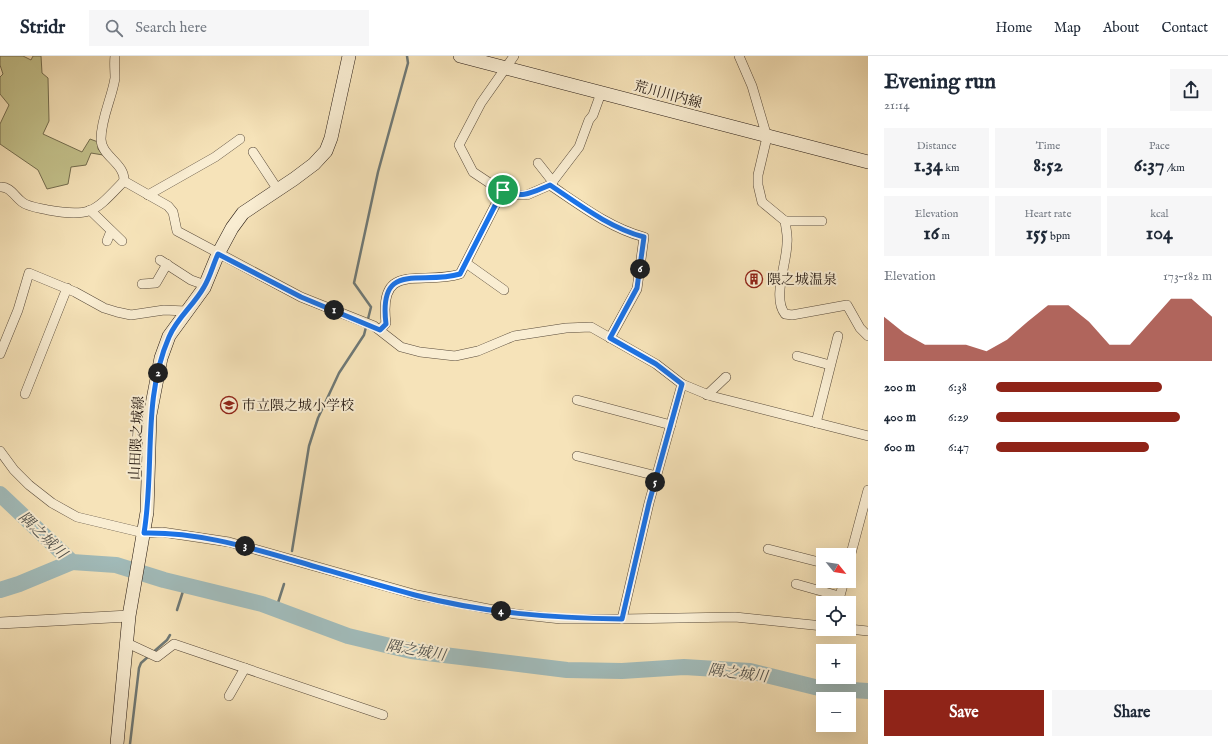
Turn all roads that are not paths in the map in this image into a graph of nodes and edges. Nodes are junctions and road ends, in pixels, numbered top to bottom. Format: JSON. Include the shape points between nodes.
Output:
{"nodes":[{"id":1,"x":115,"y":56,"type":"edge"},
{"id":2,"x":349,"y":56,"type":"edge"},
{"id":3,"x":460,"y":56,"type":"edge"},
{"id":4,"x":514,"y":56,"type":"edge"},
{"id":5,"x":739,"y":56,"type":"edge"},
{"id":6,"x":507,"y":69,"type":"junction"},
{"id":7,"x":601,"y":93,"type":"junction"},
{"id":8,"x":767,"y":137,"type":"junction"},
{"id":9,"x":240,"y":139,"type":"dead end"},
{"id":10,"x":253,"y":152,"type":"dead end"},
{"id":11,"x":868,"y":162,"type":"edge"},
{"id":12,"x":538,"y":163,"type":"dead end"},
{"id":13,"x":124,"y":181,"type":"junction"},
{"id":14,"x":551,"y":183,"type":"junction"},
{"id":15,"x":0,"y":187,"type":"edge"},
{"id":16,"x":278,"y":190,"type":"junction"},
{"id":17,"x":503,"y":190,"type":"junction"},
{"id":18,"x":148,"y":194,"type":"junction"},
{"id":19,"x":90,"y":210,"type":"junction"},
{"id":20,"x":822,"y":221,"type":"dead end"},
{"id":21,"x":785,"y":222,"type":"junction"},
{"id":22,"x":111,"y":231,"type":"junction"},
{"id":23,"x":107,"y":241,"type":"dead end"},
{"id":24,"x":122,"y":241,"type":"dead end"},
{"id":25,"x":218,"y":254,"type":"junction"},
{"id":26,"x":466,"y":263,"type":"junction"},
{"id":27,"x":142,"y":284,"type":"dead end"},
{"id":28,"x":205,"y":285,"type":"junction"},
{"id":29,"x":67,"y":288,"type":"junction"},
{"id":30,"x":504,"y":290,"type":"dead end"},
{"id":31,"x":186,"y":311,"type":"junction"},
{"id":32,"x":372,"y":326,"type":"junction"},
{"id":33,"x":838,"y":336,"type":"dead end"},
{"id":34,"x":868,"y":336,"type":"edge"},
{"id":35,"x":610,"y":338,"type":"junction"},
{"id":36,"x":0,"y":354,"type":"edge"},
{"id":37,"x":797,"y":356,"type":"dead end"},
{"id":38,"x":830,"y":365,"type":"junction"},
{"id":39,"x":726,"y":377,"type":"dead end"},
{"id":40,"x":682,"y":384,"type":"junction"},
{"id":41,"x":25,"y":394,"type":"dead end"},
{"id":42,"x":708,"y":395,"type":"junction"},
{"id":43,"x":577,"y":400,"type":"dead end"},
{"id":44,"x":816,"y":423,"type":"junction"},
{"id":45,"x":671,"y":425,"type":"junction"},
{"id":46,"x":868,"y":436,"type":"edge"},
{"id":47,"x":0,"y":451,"type":"edge"},
{"id":48,"x":578,"y":456,"type":"dead end"},
{"id":49,"x":657,"y":476,"type":"junction"},
{"id":50,"x":868,"y":490,"type":"edge"},
{"id":51,"x":143,"y":535,"type":"junction"},
{"id":52,"x":852,"y":548,"type":"edge"},
{"id":53,"x":768,"y":549,"type":"dead end"},
{"id":54,"x":816,"y":561,"type":"edge"},
{"id":55,"x":796,"y":584,"type":"dead end"},
{"id":56,"x":828,"y":596,"type":"edge"},
{"id":57,"x":130,"y":610,"type":"junction"},
{"id":58,"x":622,"y":619,"type":"junction"},
{"id":59,"x":0,"y":623,"type":"edge"},
{"id":60,"x":816,"y":625,"type":"edge"},
{"id":61,"x":856,"y":630,"type":"edge"},
{"id":62,"x":868,"y":631,"type":"edge"},
{"id":63,"x":127,"y":643,"type":"junction"},
{"id":64,"x":245,"y":668,"type":"junction"},
{"id":65,"x":229,"y":696,"type":"dead end"},
{"id":66,"x":383,"y":715,"type":"dead end"},
{"id":67,"x":116,"y":744,"type":"edge"}],
"edges":[{"from":1,"to":13,"type":"street","via":[[115,78],[101,140],[104,150],[125,176]]},
{"from":2,"to":16,"type":"main road","name":"山田隈之城線","via":[[326,151],[314,164]]},
{"from":3,"to":6,"type":"main road","name":"荒川川内線"},
{"from":4,"to":6,"type":"street"},
{"from":5,"to":8,"type":"street","via":[[752,86]]},
{"from":6,"to":7,"type":"main road","name":"荒川川内線"},
{"from":6,"to":17,"type":"street","via":[[481,103],[458,145],[473,172]]},
{"from":7,"to":8,"type":"main road","name":"荒川川内線"},
{"from":7,"to":14,"type":"street","via":[[579,147]]},
{"from":8,"to":11,"type":"main road","name":"荒川川内線"},
{"from":8,"to":21,"type":"street","via":[[758,185],[762,202]]},
{"from":9,"to":18,"type":"street","via":[[215,157]]},
{"from":10,"to":16,"type":"street"},
{"from":12,"to":14,"type":"street"},
{"from":13,"to":18,"type":"street"},
{"from":13,"to":19,"type":"street","via":[[98,208]]},
{"from":14,"to":17,"type":"street","via":[[527,195],[514,195]]},
{"from":14,"to":35,"type":"street","via":[[590,211],[627,232],[644,237],[637,288]]},
{"from":15,"to":19,"type":"street","via":[[9,190],[23,203],[36,208],[81,214]]},
{"from":16,"to":25,"type":"main road","name":"山田隈之城線","via":[[243,213]]},
{"from":17,"to":26,"type":"street"},
{"from":18,"to":25,"type":"street","via":[[173,212],[177,231]]},
{"from":19,"to":22,"type":"street"},
{"from":20,"to":21,"type":"street"},
{"from":21,"to":34,"type":"street","via":[[787,243],[780,296],[781,309],[785,314],[792,315],[847,305],[860,328]]},
{"from":22,"to":23,"type":"street"},
{"from":22,"to":24,"type":"street"},
{"from":25,"to":28,"type":"main road","name":"山田隈之城線"},
{"from":25,"to":32,"type":"street","via":[[301,297]]},
{"from":26,"to":30,"type":"street"},
{"from":26,"to":32,"type":"street","via":[[460,274],[448,278],[409,278],[396,282],[386,294],[386,324]]},
{"from":27,"to":28,"type":"street","via":[[156,284],[163,262],[191,280]]},
{"from":28,"to":31,"type":"main road","name":"山田隈之城線"},
{"from":29,"to":31,"type":"street","via":[[104,308],[131,315],[164,310]]},
{"from":29,"to":36,"type":"street","via":[[29,273],[18,310]]},
{"from":29,"to":41,"type":"street"},
{"from":31,"to":51,"type":"main road","name":"山田隈之城線","via":[[169,336],[156,383],[150,415],[149,492]]},
{"from":32,"to":35,"type":"street","via":[[401,347],[455,356],[478,351],[514,336],[566,328],[591,327]]},
{"from":33,"to":38,"type":"street"},
{"from":35,"to":40,"type":"street","via":[[656,364]]},
{"from":37,"to":38,"type":"street"},
{"from":38,"to":44,"type":"street"},
{"from":39,"to":42,"type":"street"},
{"from":40,"to":42,"type":"street"},
{"from":40,"to":45,"type":"street"},
{"from":42,"to":44,"type":"street"},
{"from":43,"to":45,"type":"street"},
{"from":44,"to":46,"type":"street"},
{"from":45,"to":49,"type":"street"},
{"from":47,"to":51,"type":"street","via":[[29,485],[64,510],[90,521]]},
{"from":48,"to":49,"type":"street"},
{"from":49,"to":58,"type":"street"},
{"from":50,"to":52,"type":"street"},
{"from":51,"to":57,"type":"main road","name":"山田隈之城線"},
{"from":51,"to":58,"type":"street","via":[[162,532],[229,542],[416,595],[515,614],[561,619]]},
{"from":53,"to":54,"type":"street"},
{"from":55,"to":56,"type":"street"},
{"from":57,"to":59,"type":"street"},
{"from":57,"to":63,"type":"main road","name":"山田隈之城線"},
{"from":58,"to":60,"type":"street","via":[[735,617]]},
{"from":61,"to":62,"type":"street"},
{"from":63,"to":64,"type":"street","via":[[157,657],[174,644]]},
{"from":63,"to":67,"type":"main road","name":"山田隈之城線"},
{"from":64,"to":65,"type":"street"},
{"from":64,"to":66,"type":"street"}]}
